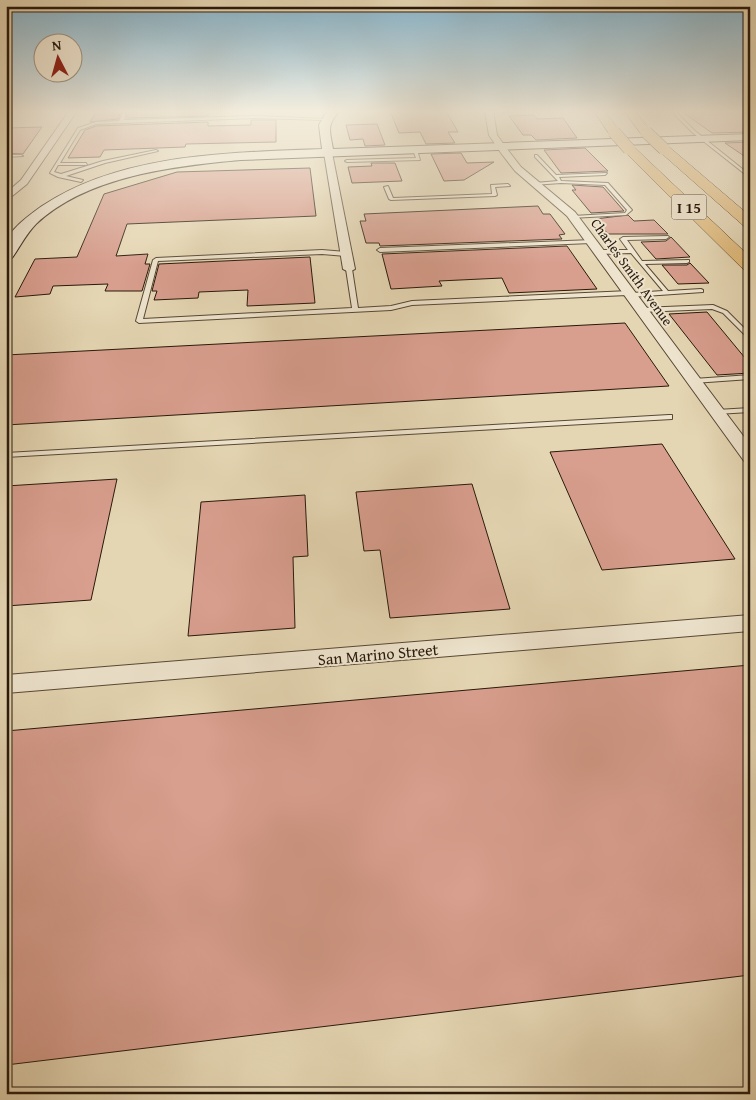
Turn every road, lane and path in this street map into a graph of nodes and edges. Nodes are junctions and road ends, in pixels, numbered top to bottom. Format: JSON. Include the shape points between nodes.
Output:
{"nodes":[{"id":1,"x":38,"y":162,"type":"edge"},
{"id":2,"x":103,"y":162,"type":"edge"},
{"id":3,"x":155,"y":162,"type":"edge"},
{"id":4,"x":187,"y":162,"type":"edge"},
{"id":5,"x":330,"y":162,"type":"edge"},
{"id":6,"x":513,"y":162,"type":"edge"},
{"id":7,"x":542,"y":162,"type":"edge"},
{"id":8,"x":643,"y":162,"type":"edge"},
{"id":9,"x":679,"y":162,"type":"edge"},
{"id":10,"x":732,"y":162,"type":"edge"},
{"id":11,"x":100,"y":163,"type":"junction"},
{"id":12,"x":57,"y":164,"type":"joint"},
{"id":13,"x":750,"y":171,"type":"edge"},
{"id":14,"x":744,"y":172,"type":"junction"},
{"id":15,"x":605,"y":174,"type":"dead end"},
{"id":16,"x":60,"y":176,"type":"junction"},
{"id":17,"x":555,"y":176,"type":"junction"},
{"id":18,"x":750,"y":176,"type":"edge"},
{"id":19,"x":80,"y":182,"type":"junction"},
{"id":20,"x":561,"y":182,"type":"junction"},
{"id":21,"x":535,"y":184,"type":"junction"},
{"id":22,"x":508,"y":185,"type":"dead end"},
{"id":23,"x":386,"y":187,"type":"dead end"},
{"id":24,"x":6,"y":198,"type":"edge"},
{"id":25,"x":26,"y":209,"type":"dead end"},
{"id":26,"x":573,"y":217,"type":"junction"},
{"id":27,"x":750,"y":224,"type":"edge"},
{"id":28,"x":666,"y":237,"type":"dead end"},
{"id":29,"x":591,"y":241,"type":"junction"},
{"id":30,"x":380,"y":250,"type":"dead end"},
{"id":31,"x":632,"y":251,"type":"junction"},
{"id":32,"x":599,"y":252,"type":"junction"},
{"id":33,"x":346,"y":254,"type":"junction"},
{"id":34,"x":6,"y":255,"type":"edge"},
{"id":35,"x":687,"y":261,"type":"dead end"},
{"id":36,"x":641,"y":263,"type":"junction"},
{"id":37,"x":750,"y":266,"type":"edge"},
{"id":38,"x":349,"y":269,"type":"joint"},
{"id":39,"x":702,"y":291,"type":"dead end"},
{"id":40,"x":667,"y":293,"type":"junction"},
{"id":41,"x":630,"y":294,"type":"junction"},
{"id":42,"x":355,"y":310,"type":"junction"},
{"id":43,"x":641,"y":310,"type":"junction"},
{"id":44,"x":750,"y":338,"type":"edge"},
{"id":45,"x":750,"y":377,"type":"edge"},
{"id":46,"x":694,"y":381,"type":"junction"},
{"id":47,"x":750,"y":410,"type":"edge"},
{"id":48,"x":717,"y":412,"type":"junction"},
{"id":49,"x":669,"y":416,"type":"dead end"},
{"id":50,"x":6,"y":455,"type":"edge"},
{"id":51,"x":750,"y":458,"type":"edge"},
{"id":52,"x":750,"y":623,"type":"edge"},
{"id":53,"x":6,"y":684,"type":"edge"}],
"edges":[{"from":1,"to":24,"type":"street","via":[[24,182]]},
{"from":2,"to":11,"type":"lane"},
{"from":3,"to":19,"type":"main road"},
{"from":4,"to":34,"type":"main road","via":[[115,178],[75,194],[42,212],[24,228]]},
{"from":5,"to":33,"type":"street"},
{"from":6,"to":21,"type":"street","name":"Charles Smith Avenue"},
{"from":7,"to":17,"type":"lane"},
{"from":8,"to":37,"type":"highway","number":"I 15","bridge":true},
{"from":9,"to":27,"type":"highway","number":"I 15","bridge":true},
{"from":10,"to":14,"type":"lane"},
{"from":11,"to":12,"type":"lane"},
{"from":11,"to":16,"type":"lane"},
{"from":12,"to":16,"type":"lane","via":[[52,172]]},
{"from":13,"to":14,"type":"lane"},
{"from":14,"to":18,"type":"lane"},
{"from":15,"to":17,"type":"lane"},
{"from":16,"to":19,"type":"lane"},
{"from":17,"to":20,"type":"lane"},
{"from":19,"to":25,"type":"main road"},
{"from":20,"to":21,"type":"lane"},
{"from":20,"to":26,"type":"lane","via":[[606,184],[630,210],[626,214]]},
{"from":21,"to":26,"type":"street","name":"Charles Smith Avenue"},
{"from":22,"to":23,"type":"lane","via":[[493,186],[495,195],[391,199]]},
{"from":26,"to":29,"type":"street","name":"Charles Smith Avenue"},
{"from":28,"to":31,"type":"lane","via":[[623,239]]},
{"from":29,"to":30,"type":"lane"},
{"from":29,"to":32,"type":"street","name":"Charles Smith Avenue"},
{"from":31,"to":32,"type":"lane"},
{"from":31,"to":36,"type":"lane"},
{"from":32,"to":41,"type":"street","name":"Charles Smith Avenue"},
{"from":33,"to":38,"type":"street"},
{"from":33,"to":42,"type":"lane","via":[[322,252],[156,260],[139,321]]},
{"from":35,"to":36,"type":"lane"},
{"from":36,"to":40,"type":"lane"},
{"from":38,"to":42,"type":"lane"},
{"from":39,"to":40,"type":"lane"},
{"from":40,"to":41,"type":"lane"},
{"from":41,"to":42,"type":"lane","via":[[412,304]]},
{"from":41,"to":43,"type":"street","name":"Charles Smith Avenue"},
{"from":43,"to":44,"type":"lane","via":[[713,307],[725,312]]},
{"from":43,"to":46,"type":"street","name":"Charles Smith Avenue"},
{"from":45,"to":46,"type":"lane"},
{"from":46,"to":48,"type":"street","name":"Charles Smith Avenue"},
{"from":47,"to":48,"type":"lane"},
{"from":48,"to":51,"type":"street","name":"Charles Smith Avenue"},
{"from":49,"to":50,"type":"lane"},
{"from":52,"to":53,"type":"street","name":"San Marino Street"}]}
